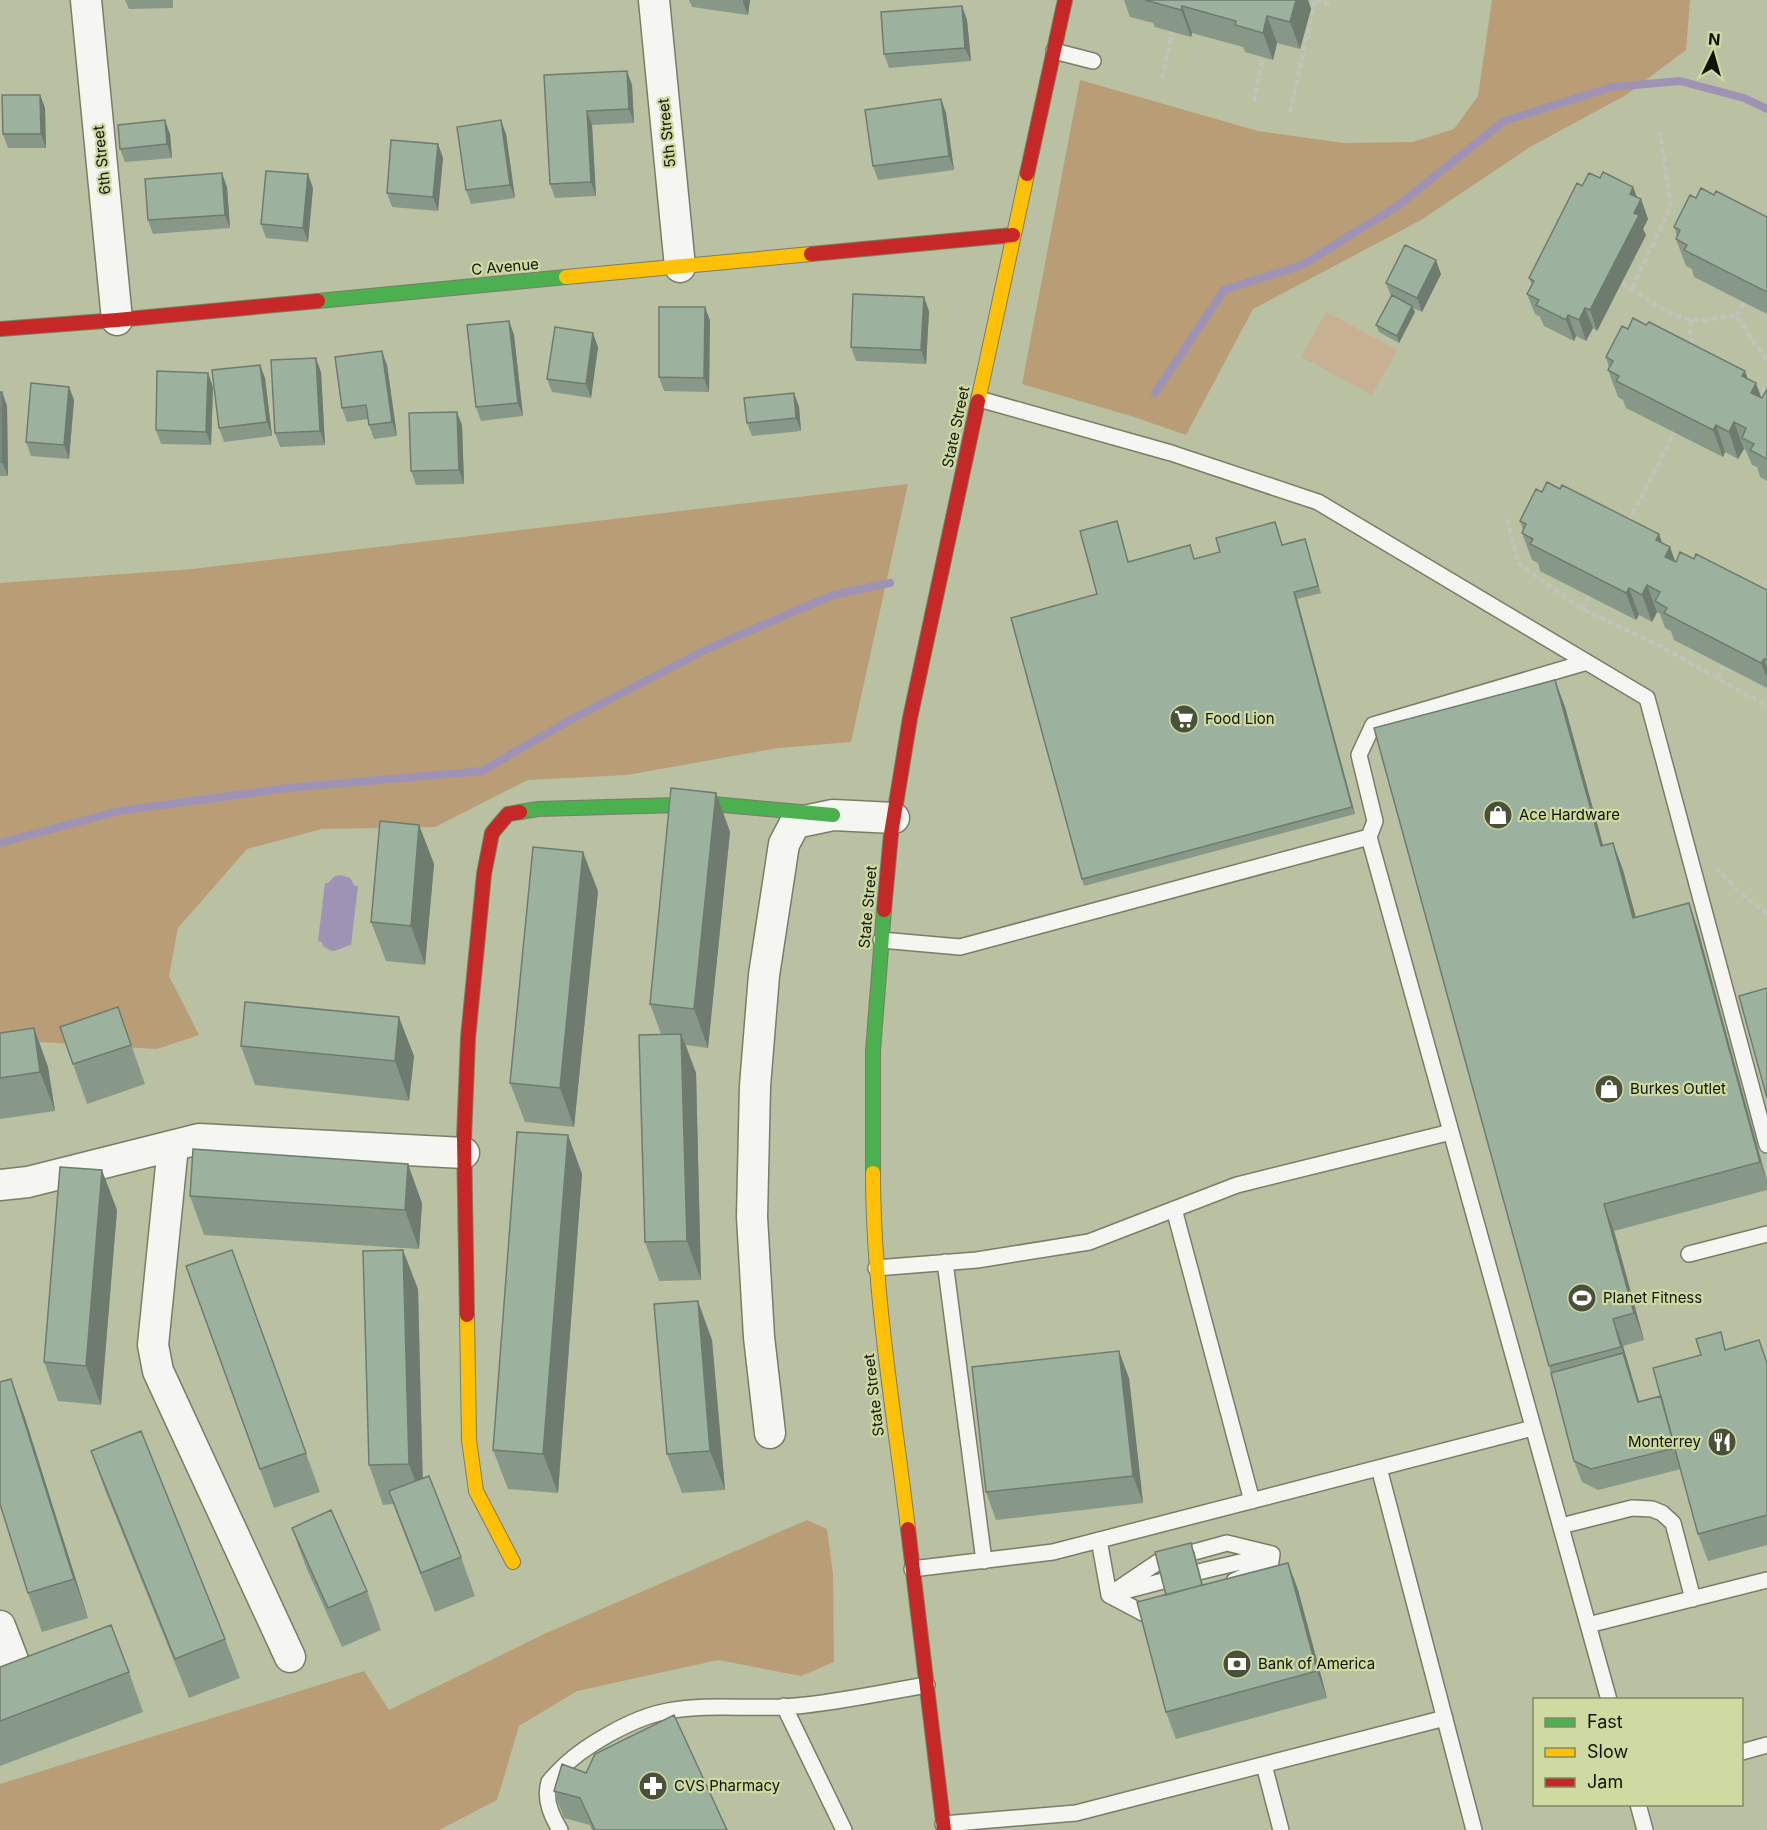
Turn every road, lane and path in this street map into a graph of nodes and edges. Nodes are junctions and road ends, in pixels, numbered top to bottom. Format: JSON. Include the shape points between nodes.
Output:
{"nodes":[{"id":1,"x":86,"y":0,"type":"edge"},
{"id":2,"x":654,"y":0,"type":"edge"},
{"id":3,"x":1065,"y":0,"type":"edge"},
{"id":4,"x":1315,"y":0,"type":"edge"},
{"id":5,"x":1330,"y":4,"type":"dead end"},
{"id":6,"x":1172,"y":32,"type":"edge"},
{"id":7,"x":1054,"y":51,"type":"junction"},
{"id":8,"x":1263,"y":57,"type":"edge"},
{"id":9,"x":1093,"y":60,"type":"dead end"},
{"id":10,"x":1162,"y":79,"type":"dead end"},
{"id":11,"x":1254,"y":102,"type":"dead end"},
{"id":12,"x":1290,"y":112,"type":"dead end"},
{"id":13,"x":1660,"y":132,"type":"dead end"},
{"id":14,"x":1013,"y":236,"type":"junction"},
{"id":15,"x":680,"y":267,"type":"junction"},
{"id":16,"x":1622,"y":283,"type":"dead end"},
{"id":17,"x":1632,"y":288,"type":"junction"},
{"id":18,"x":1744,"y":302,"type":"edge"},
{"id":19,"x":1736,"y":316,"type":"junction"},
{"id":20,"x":117,"y":320,"type":"junction"},
{"id":21,"x":1691,"y":320,"type":"junction"},
{"id":22,"x":0,"y":329,"type":"edge"},
{"id":23,"x":1700,"y":354,"type":"edge"},
{"id":24,"x":1767,"y":360,"type":"edge"},
{"id":25,"x":1746,"y":381,"type":"edge"},
{"id":26,"x":1767,"y":392,"type":"edge"},
{"id":27,"x":979,"y":399,"type":"junction"},
{"id":28,"x":1675,"y":432,"type":"edge"},
{"id":29,"x":1507,"y":519,"type":"dead end"},
{"id":30,"x":1626,"y":527,"type":"edge"},
{"id":31,"x":1767,"y":581,"type":"edge"},
{"id":32,"x":1589,"y":596,"type":"edge"},
{"id":33,"x":1758,"y":598,"type":"edge"},
{"id":34,"x":1582,"y":609,"type":"junction"},
{"id":35,"x":1587,"y":662,"type":"junction"},
{"id":36,"x":1723,"y":666,"type":"edge"},
{"id":37,"x":1717,"y":678,"type":"junction"},
{"id":38,"x":1767,"y":706,"type":"edge"},
{"id":39,"x":833,"y":815,"type":"junction"},
{"id":40,"x":894,"y":818,"type":"junction"},
{"id":41,"x":1369,"y":837,"type":"junction"},
{"id":42,"x":1713,"y":863,"type":"dead end"},
{"id":43,"x":1767,"y":913,"type":"edge"},
{"id":44,"x":881,"y":940,"type":"junction"},
{"id":45,"x":1451,"y":1132,"type":"junction"},
{"id":46,"x":1767,"y":1145,"type":"edge"},
{"id":47,"x":172,"y":1146,"type":"junction"},
{"id":48,"x":464,"y":1153,"type":"junction"},
{"id":49,"x":0,"y":1185,"type":"edge"},
{"id":50,"x":1174,"y":1209,"type":"junction"},
{"id":51,"x":1767,"y":1234,"type":"edge"},
{"id":52,"x":1689,"y":1254,"type":"dead end"},
{"id":53,"x":945,"y":1262,"type":"junction"},
{"id":54,"x":876,"y":1268,"type":"junction"},
{"id":55,"x":1533,"y":1428,"type":"junction"},
{"id":56,"x":770,"y":1433,"type":"dead end"},
{"id":57,"x":1379,"y":1468,"type":"junction"},
{"id":58,"x":1252,"y":1501,"type":"junction"},
{"id":59,"x":1561,"y":1526,"type":"junction"},
{"id":60,"x":1099,"y":1540,"type":"junction"},
{"id":61,"x":1272,"y":1554,"type":"junction"},
{"id":62,"x":984,"y":1561,"type":"junction"},
{"id":63,"x":513,"y":1562,"type":"dead end"},
{"id":64,"x":912,"y":1569,"type":"junction"},
{"id":65,"x":1198,"y":1572,"type":"edge"},
{"id":66,"x":1767,"y":1580,"type":"edge"},
{"id":67,"x":1163,"y":1581,"type":"edge"},
{"id":68,"x":1225,"y":1591,"type":"edge"},
{"id":69,"x":1109,"y":1595,"type":"junction"},
{"id":70,"x":1693,"y":1599,"type":"junction"},
{"id":71,"x":1170,"y":1609,"type":"edge"},
{"id":72,"x":1588,"y":1625,"type":"junction"},
{"id":73,"x":0,"y":1626,"type":"edge"},
{"id":74,"x":290,"y":1657,"type":"dead end"},
{"id":75,"x":0,"y":1666,"type":"edge"},
{"id":76,"x":927,"y":1685,"type":"junction"},
{"id":77,"x":1608,"y":1698,"type":"edge"},
{"id":78,"x":784,"y":1706,"type":"junction"},
{"id":79,"x":1444,"y":1718,"type":"junction"},
{"id":80,"x":1767,"y":1745,"type":"edge"},
{"id":81,"x":1743,"y":1752,"type":"edge"},
{"id":82,"x":1264,"y":1764,"type":"junction"},
{"id":83,"x":1639,"y":1806,"type":"edge"},
{"id":84,"x":943,"y":1827,"type":"edge"},
{"id":85,"x":560,"y":1830,"type":"edge"},
{"id":86,"x":844,"y":1830,"type":"edge"},
{"id":87,"x":1281,"y":1830,"type":"edge"},
{"id":88,"x":1474,"y":1830,"type":"edge"},
{"id":89,"x":1645,"y":1830,"type":"edge"}],
"edges":[{"from":1,"to":20,"type":"street","name":"6th Street"},
{"from":2,"to":15,"type":"street","name":"5th Street"},
{"from":3,"to":7,"type":"street","name":"State Street"},
{"from":4,"to":5,"type":"path"},
{"from":4,"to":12,"type":"path"},
{"from":6,"to":10,"type":"path"},
{"from":7,"to":9,"type":"lane"},
{"from":7,"to":14,"type":"street","name":"State Street"},
{"from":8,"to":11,"type":"path"},
{"from":13,"to":17,"type":"path","via":[[1671,207]]},
{"from":14,"to":15,"type":"street","name":"C Avenue"},
{"from":14,"to":27,"type":"street","name":"State Street"},
{"from":15,"to":20,"type":"street","name":"C Avenue"},
{"from":16,"to":17,"type":"path"},
{"from":17,"to":21,"type":"path","via":[[1658,307]]},
{"from":18,"to":19,"type":"path"},
{"from":19,"to":21,"type":"path"},
{"from":19,"to":24,"type":"path"},
{"from":20,"to":22,"type":"street","name":"C Avenue"},
{"from":21,"to":23,"type":"path","via":[[1690,337]]},
{"from":25,"to":26,"type":"path"},
{"from":27,"to":35,"type":"lane","via":[[1171,453],[1318,502]]},
{"from":27,"to":40,"type":"street","name":"State Street","via":[[919,669]]},
{"from":28,"to":30,"type":"path"},
{"from":29,"to":34,"type":"path","via":[[1518,563]]},
{"from":31,"to":33,"type":"path"},
{"from":32,"to":34,"type":"path"},
{"from":34,"to":37,"type":"path"},
{"from":35,"to":41,"type":"lane","via":[[1373,725],[1359,755],[1375,821]]},
{"from":35,"to":46,"type":"lane","via":[[1647,698]]},
{"from":36,"to":37,"type":"path"},
{"from":37,"to":38,"type":"path"},
{"from":39,"to":40,"type":"street"},
{"from":39,"to":48,"type":"street","via":[[713,804],[538,808],[508,814],[492,833],[484,874],[468,1038]]},
{"from":39,"to":56,"type":"street","via":[[795,823],[784,844],[764,975],[755,1086],[752,1217]]},
{"from":40,"to":44,"type":"street","name":"State Street"},
{"from":41,"to":44,"type":"lane","via":[[960,947]]},
{"from":41,"to":45,"type":"lane"},
{"from":42,"to":43,"type":"path","via":[[1747,899]]},
{"from":44,"to":54,"type":"street","name":"State Street","via":[[873,1051]]},
{"from":45,"to":50,"type":"lane","via":[[1237,1185]]},
{"from":45,"to":55,"type":"lane"},
{"from":47,"to":48,"type":"street","via":[[199,1139]]},
{"from":47,"to":49,"type":"street","via":[[28,1182]]},
{"from":47,"to":74,"type":"street","via":[[153,1345],[158,1371]]},
{"from":48,"to":63,"type":"street","via":[[469,1440],[476,1491]]},
{"from":50,"to":53,"type":"lane","via":[[1089,1242]]},
{"from":50,"to":58,"type":"lane"},
{"from":51,"to":52,"type":"lane"},
{"from":53,"to":54,"type":"lane"},
{"from":53,"to":62,"type":"lane"},
{"from":54,"to":64,"type":"street","name":"State Street"},
{"from":55,"to":57,"type":"lane"},
{"from":55,"to":59,"type":"lane"},
{"from":57,"to":58,"type":"lane"},
{"from":57,"to":79,"type":"lane"},
{"from":58,"to":60,"type":"lane"},
{"from":59,"to":70,"type":"lane","via":[[1632,1508],[1662,1513],[1673,1523]]},
{"from":59,"to":72,"type":"lane"},
{"from":60,"to":62,"type":"lane","via":[[1053,1552]]},
{"from":60,"to":69,"type":"lane"},
{"from":61,"to":65,"type":"lane"},
{"from":61,"to":68,"type":"lane"},
{"from":61,"to":69,"type":"lane","via":[[1227,1543],[1158,1562]]},
{"from":62,"to":64,"type":"lane"},
{"from":64,"to":76,"type":"street","name":"State Street"},
{"from":66,"to":70,"type":"lane"},
{"from":67,"to":69,"type":"lane"},
{"from":69,"to":71,"type":"lane","via":[[1139,1607]]},
{"from":70,"to":72,"type":"lane"},
{"from":72,"to":77,"type":"lane"},
{"from":73,"to":75,"type":"street","via":[[13,1660]]},
{"from":76,"to":78,"type":"lane"},
{"from":76,"to":84,"type":"street","name":"State Street"},
{"from":78,"to":85,"type":"lane","via":[[669,1711],[650,1716],[586,1748],[550,1781],[552,1818]]},
{"from":78,"to":86,"type":"lane"},
{"from":79,"to":82,"type":"lane"},
{"from":79,"to":88,"type":"lane"},
{"from":80,"to":81,"type":"lane"},
{"from":82,"to":84,"type":"lane","via":[[1076,1813]]},
{"from":82,"to":87,"type":"lane"},
{"from":83,"to":89,"type":"lane"}]}
